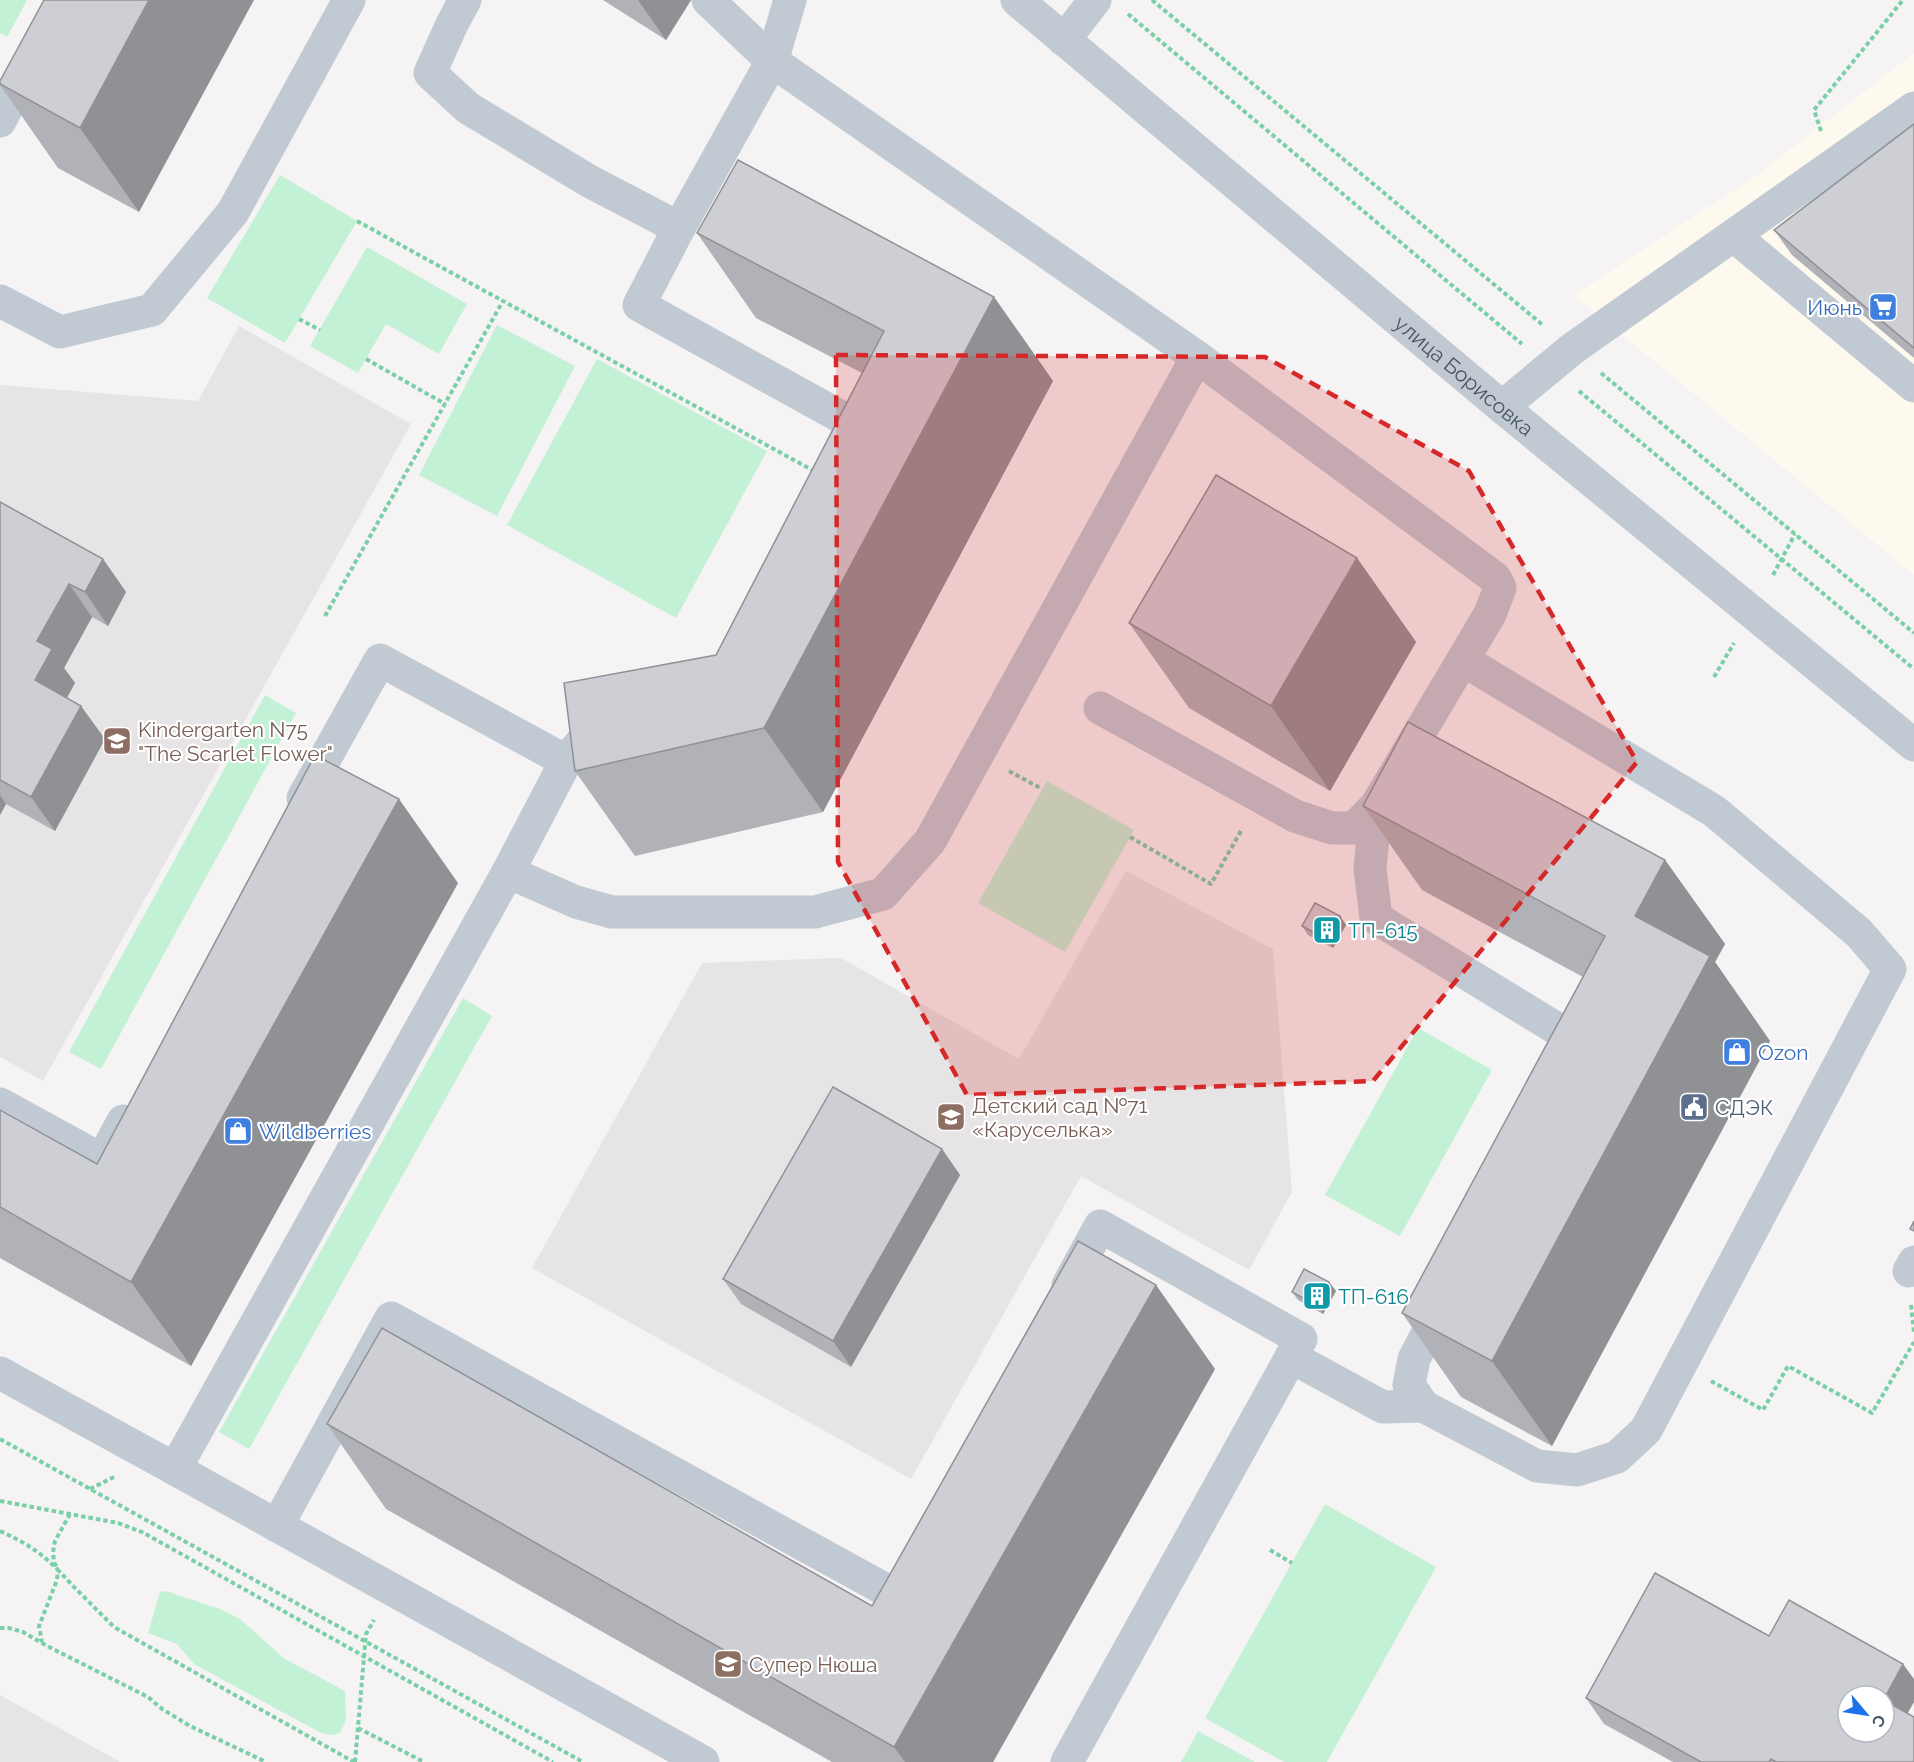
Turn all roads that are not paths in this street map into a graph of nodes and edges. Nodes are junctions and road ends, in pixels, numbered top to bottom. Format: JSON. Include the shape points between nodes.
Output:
{"nodes":[{"id":1,"x":63,"y":0,"type":"edge"},
{"id":2,"x":349,"y":0,"type":"edge"},
{"id":3,"x":465,"y":0,"type":"edge"},
{"id":4,"x":708,"y":0,"type":"edge"},
{"id":5,"x":790,"y":0,"type":"edge"},
{"id":6,"x":1017,"y":0,"type":"edge"},
{"id":7,"x":1095,"y":0,"type":"edge"},
{"id":8,"x":1064,"y":40,"type":"junction"},
{"id":9,"x":771,"y":61,"type":"junction"},
{"id":10,"x":3,"y":108,"type":"edge"},
{"id":11,"x":1914,"y":108,"type":"edge"},
{"id":12,"x":679,"y":228,"type":"junction"},
{"id":13,"x":1734,"y":236,"type":"junction"},
{"id":14,"x":0,"y":301,"type":"edge"},
{"id":15,"x":1197,"y":357,"type":"junction"},
{"id":16,"x":1914,"y":386,"type":"edge"},
{"id":17,"x":1502,"y":407,"type":"junction"},
{"id":18,"x":866,"y":465,"type":"edge"},
{"id":19,"x":1463,"y":660,"type":"junction"},
{"id":20,"x":1100,"y":708,"type":"dead end"},
{"id":21,"x":638,"y":720,"type":"edge"},
{"id":22,"x":1914,"y":745,"type":"edge"},
{"id":23,"x":566,"y":761,"type":"junction"},
{"id":24,"x":1376,"y":806,"type":"junction"},
{"id":25,"x":287,"y":826,"type":"edge"},
{"id":26,"x":508,"y":872,"type":"junction"},
{"id":27,"x":1558,"y":1091,"type":"edge"},
{"id":28,"x":136,"y":1097,"type":"edge"},
{"id":29,"x":0,"y":1104,"type":"edge"},
{"id":30,"x":1458,"y":1276,"type":"edge"},
{"id":31,"x":1055,"y":1308,"type":"edge"},
{"id":32,"x":1291,"y":1357,"type":"junction"},
{"id":33,"x":0,"y":1373,"type":"edge"},
{"id":34,"x":1423,"y":1406,"type":"junction"},
{"id":35,"x":175,"y":1469,"type":"junction"},
{"id":36,"x":277,"y":1526,"type":"junction"},
{"id":37,"x":926,"y":1544,"type":"edge"},
{"id":38,"x":703,"y":1762,"type":"edge"},
{"id":39,"x":1067,"y":1762,"type":"edge"}],
"edges":[{"from":1,"to":10,"type":"street"},
{"from":2,"to":14,"type":"street","via":[[233,212],[152,310],[60,332]]},
{"from":3,"to":12,"type":"street","via":[[430,73],[468,108],[589,181]]},
{"from":4,"to":9,"type":"street"},
{"from":5,"to":9,"type":"street"},
{"from":6,"to":8,"type":"street","name":"улица Борисовка"},
{"from":7,"to":8,"type":"street"},
{"from":8,"to":17,"type":"street","name":"улица Борисовка"},
{"from":9,"to":12,"type":"street"},
{"from":9,"to":15,"type":"street"},
{"from":11,"to":13,"type":"street"},
{"from":12,"to":18,"type":"street","via":[[639,305],[880,439]]},
{"from":13,"to":16,"type":"street"},
{"from":13,"to":17,"type":"street","via":[[1561,359]]},
{"from":15,"to":19,"type":"street","via":[[1495,578],[1500,588],[1494,605]]},
{"from":15,"to":26,"type":"street","via":[[930,841],[883,894],[815,912],[612,912],[576,902]]},
{"from":17,"to":22,"type":"street","name":"улица Борисовка"},
{"from":19,"to":24,"type":"street"},
{"from":19,"to":34,"type":"street","via":[[1714,811],[1859,933],[1890,969],[1646,1430],[1617,1457],[1577,1470],[1537,1466]]},
{"from":20,"to":24,"type":"street","via":[[1295,816],[1332,828],[1354,828]]},
{"from":21,"to":23,"type":"street","via":[[591,731]]},
{"from":23,"to":25,"type":"street","via":[[380,660]]},
{"from":23,"to":26,"type":"street"},
{"from":24,"to":27,"type":"street","via":[[1370,868],[1376,918],[1567,1035],[1570,1071]]},
{"from":26,"to":35,"type":"street"},
{"from":28,"to":29,"type":"street","via":[[102,1160]]},
{"from":30,"to":34,"type":"street","via":[[1414,1359],[1409,1385]]},
{"from":31,"to":32,"type":"street","via":[[1100,1226],[1301,1338]]},
{"from":32,"to":34,"type":"street","via":[[1383,1407]]},
{"from":32,"to":39,"type":"street"},
{"from":33,"to":35,"type":"street"},
{"from":35,"to":36,"type":"street"},
{"from":36,"to":37,"type":"street","via":[[391,1318],[897,1596]]},
{"from":36,"to":38,"type":"street"}]}
